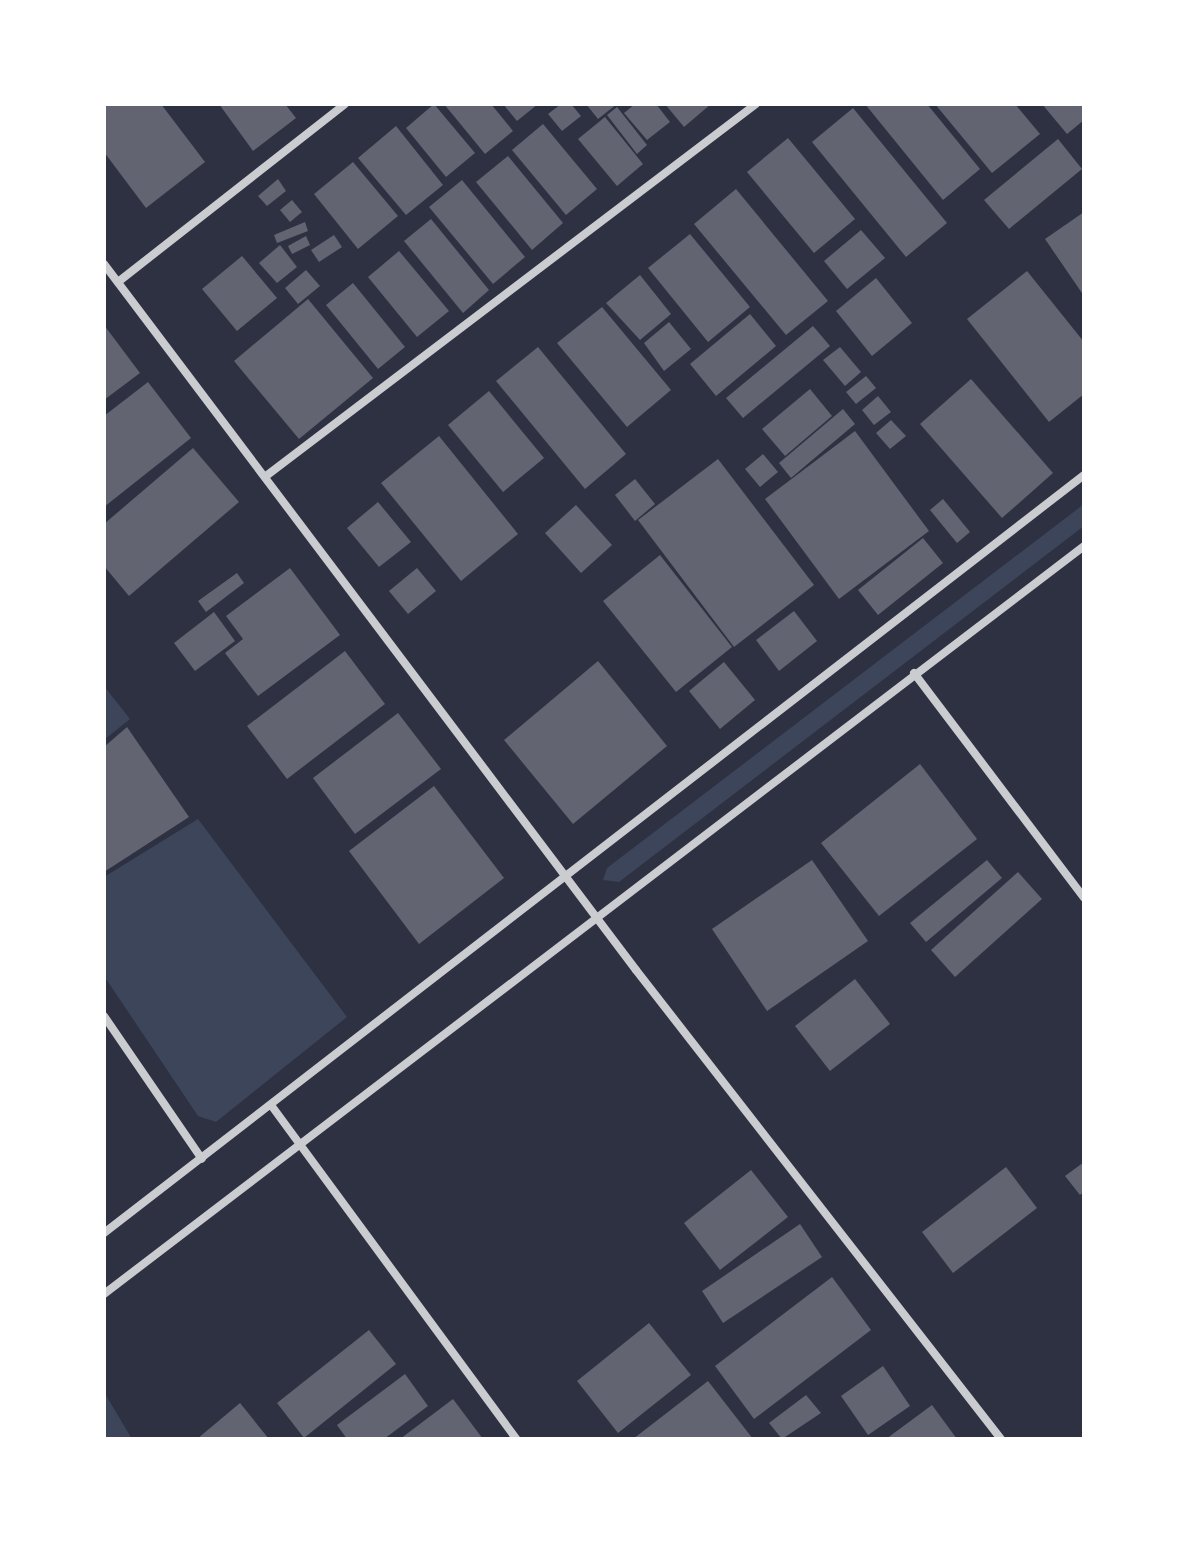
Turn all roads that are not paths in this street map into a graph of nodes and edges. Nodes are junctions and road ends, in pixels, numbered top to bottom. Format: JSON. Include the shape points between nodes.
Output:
{"nodes":[{"id":1,"x":345,"y":104,"type":"edge"},
{"id":2,"x":756,"y":104,"type":"edge"},
{"id":3,"x":104,"y":264,"type":"edge"},
{"id":4,"x":118,"y":282,"type":"junction"},
{"id":5,"x":1084,"y":475,"type":"edge"},
{"id":6,"x":266,"y":476,"type":"junction"},
{"id":7,"x":1084,"y":546,"type":"edge"},
{"id":8,"x":914,"y":673,"type":"junction"},
{"id":9,"x":564,"y":874,"type":"junction"},
{"id":10,"x":1084,"y":898,"type":"edge"},
{"id":11,"x":597,"y":919,"type":"junction"},
{"id":12,"x":104,"y":1016,"type":"edge"},
{"id":13,"x":271,"y":1105,"type":"junction"},
{"id":14,"x":300,"y":1146,"type":"junction"},
{"id":15,"x":202,"y":1159,"type":"junction"},
{"id":16,"x":104,"y":1233,"type":"edge"},
{"id":17,"x":104,"y":1294,"type":"edge"},
{"id":18,"x":516,"y":1439,"type":"edge"},
{"id":19,"x":1001,"y":1439,"type":"edge"}],
"edges":[{"from":1,"to":4,"type":"street"},
{"from":2,"to":6,"type":"street"},
{"from":3,"to":4,"type":"street"},
{"from":4,"to":6,"type":"street"},
{"from":5,"to":9,"type":"street"},
{"from":6,"to":9,"type":"street"},
{"from":7,"to":8,"type":"street"},
{"from":8,"to":10,"type":"street"},
{"from":8,"to":11,"type":"street"},
{"from":9,"to":11,"type":"street"},
{"from":9,"to":13,"type":"street"},
{"from":11,"to":14,"type":"street"},
{"from":11,"to":19,"type":"street"},
{"from":12,"to":15,"type":"street"},
{"from":13,"to":14,"type":"street"},
{"from":13,"to":15,"type":"street"},
{"from":14,"to":17,"type":"street"},
{"from":14,"to":18,"type":"street"},
{"from":15,"to":16,"type":"street"}]}
